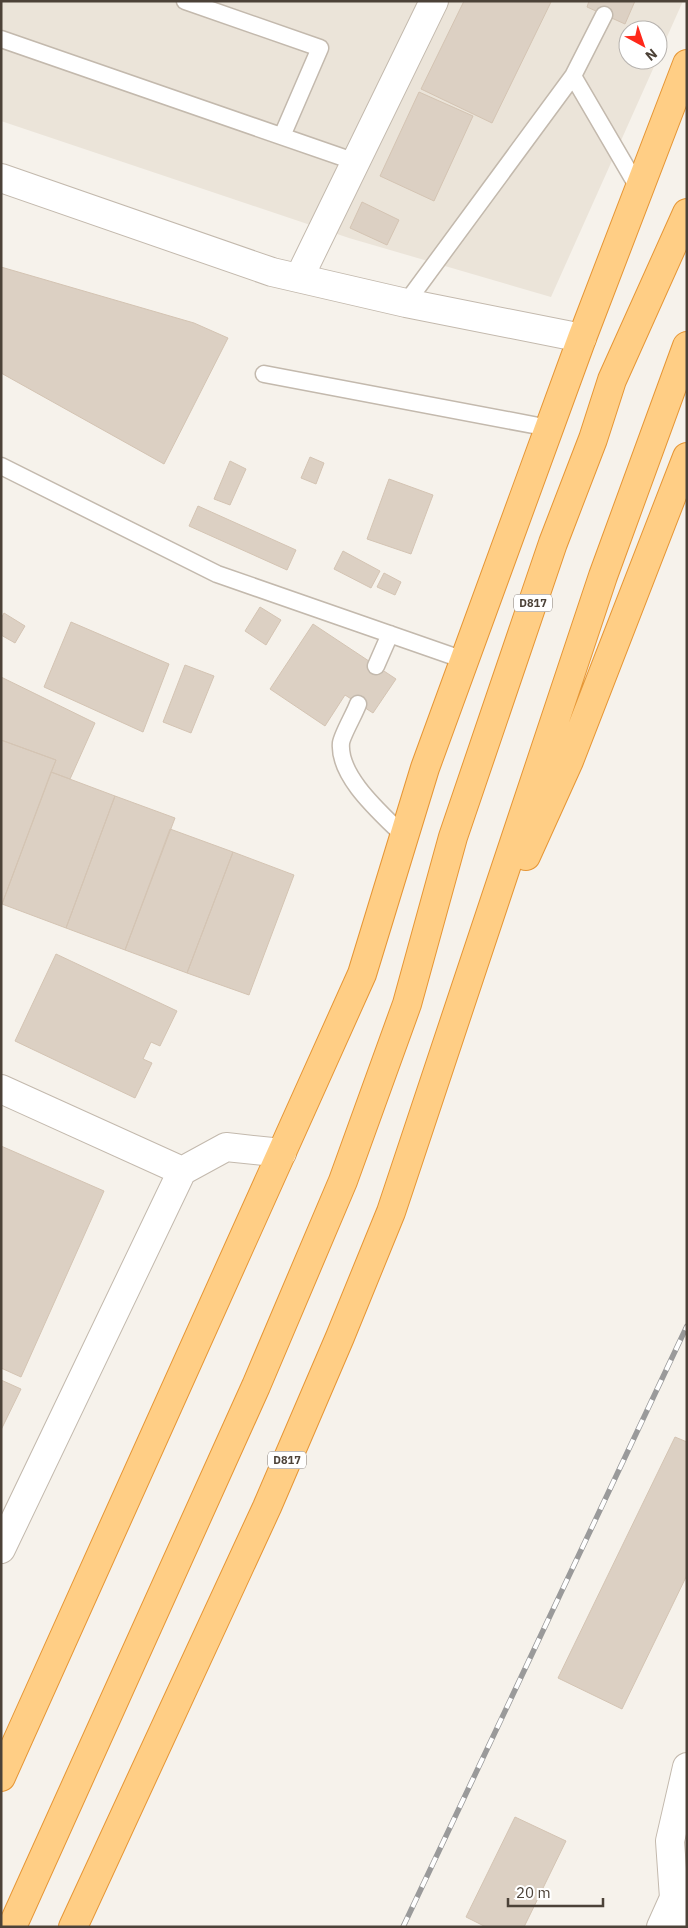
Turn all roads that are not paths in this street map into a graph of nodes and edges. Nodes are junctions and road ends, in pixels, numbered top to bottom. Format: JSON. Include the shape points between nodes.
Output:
{"nodes":[{"id":1,"x":185,"y":1,"type":"edge"},
{"id":2,"x":434,"y":1,"type":"edge"},
{"id":3,"x":604,"y":14,"type":"dead end"},
{"id":4,"x":1,"y":39,"type":"edge"},
{"id":5,"x":687,"y":64,"type":"edge"},
{"id":6,"x":574,"y":76,"type":"junction"},
{"id":7,"x":282,"y":136,"type":"junction"},
{"id":8,"x":356,"y":162,"type":"junction"},
{"id":9,"x":1,"y":178,"type":"edge"},
{"id":10,"x":638,"y":189,"type":"junction"},
{"id":11,"x":687,"y":213,"type":"edge"},
{"id":12,"x":299,"y":278,"type":"junction"},
{"id":13,"x":406,"y":302,"type":"junction"},
{"id":14,"x":582,"y":338,"type":"junction"},
{"id":15,"x":687,"y":346,"type":"edge"},
{"id":16,"x":264,"y":374,"type":"dead end"},
{"id":17,"x":549,"y":428,"type":"junction"},
{"id":18,"x":686,"y":463,"type":"edge"},
{"id":19,"x":1,"y":466,"type":"edge"},
{"id":20,"x":390,"y":634,"type":"junction"},
{"id":21,"x":464,"y":660,"type":"junction"},
{"id":22,"x":376,"y":666,"type":"dead end"},
{"id":23,"x":358,"y":704,"type":"dead end"},
{"id":24,"x":404,"y":836,"type":"junction"},
{"id":25,"x":468,"y":980,"type":"junction"},
{"id":26,"x":1,"y":1089,"type":"edge"},
{"id":27,"x":282,"y":1152,"type":"junction"},
{"id":28,"x":182,"y":1171,"type":"junction"},
{"id":29,"x":1,"y":1549,"type":"edge"},
{"id":30,"x":687,"y":1767,"type":"edge"},
{"id":31,"x":1,"y":1777,"type":"edge"},
{"id":32,"x":681,"y":1909,"type":"edge"},
{"id":33,"x":12,"y":1927,"type":"edge"},
{"id":34,"x":73,"y":1927,"type":"edge"},
{"id":35,"x":661,"y":1927,"type":"edge"}],
"edges":[{"from":1,"to":7,"type":"lane","via":[[320,48]]},
{"from":2,"to":8,"type":"street"},
{"from":3,"to":6,"type":"lane"},
{"from":4,"to":7,"type":"lane"},
{"from":5,"to":10,"type":"highway"},
{"from":6,"to":10,"type":"lane"},
{"from":6,"to":13,"type":"lane"},
{"from":7,"to":8,"type":"lane"},
{"from":8,"to":12,"type":"street"},
{"from":9,"to":12,"type":"street","via":[[272,272]]},
{"from":10,"to":14,"type":"highway"},
{"from":11,"to":33,"type":"highway","number":"D817","via":[[612,380],[594,439],[554,543],[453,837],[407,1004],[343,1181],[256,1386]]},
{"from":12,"to":13,"type":"street"},
{"from":13,"to":14,"type":"street"},
{"from":14,"to":17,"type":"highway"},
{"from":15,"to":25,"type":"highway","number":"D817","via":[[603,576]]},
{"from":16,"to":17,"type":"lane"},
{"from":17,"to":21,"type":"highway"},
{"from":18,"to":25,"type":"highway","via":[[569,761]]},
{"from":19,"to":20,"type":"lane","via":[[217,574]]},
{"from":20,"to":21,"type":"lane"},
{"from":20,"to":22,"type":"lane"},
{"from":21,"to":24,"type":"highway"},
{"from":23,"to":24,"type":"lane","via":[[341,742],[344,764],[360,792]]},
{"from":24,"to":27,"type":"highway","via":[[362,974]]},
{"from":25,"to":34,"type":"highway","number":"D817","via":[[390,1212],[340,1337],[267,1507]]},
{"from":26,"to":28,"type":"street"},
{"from":27,"to":28,"type":"street","via":[[226,1147]]},
{"from":27,"to":31,"type":"highway"},
{"from":28,"to":29,"type":"street"},
{"from":30,"to":32,"type":"street","via":[[670,1840]]},
{"from":32,"to":35,"type":"street"}]}
